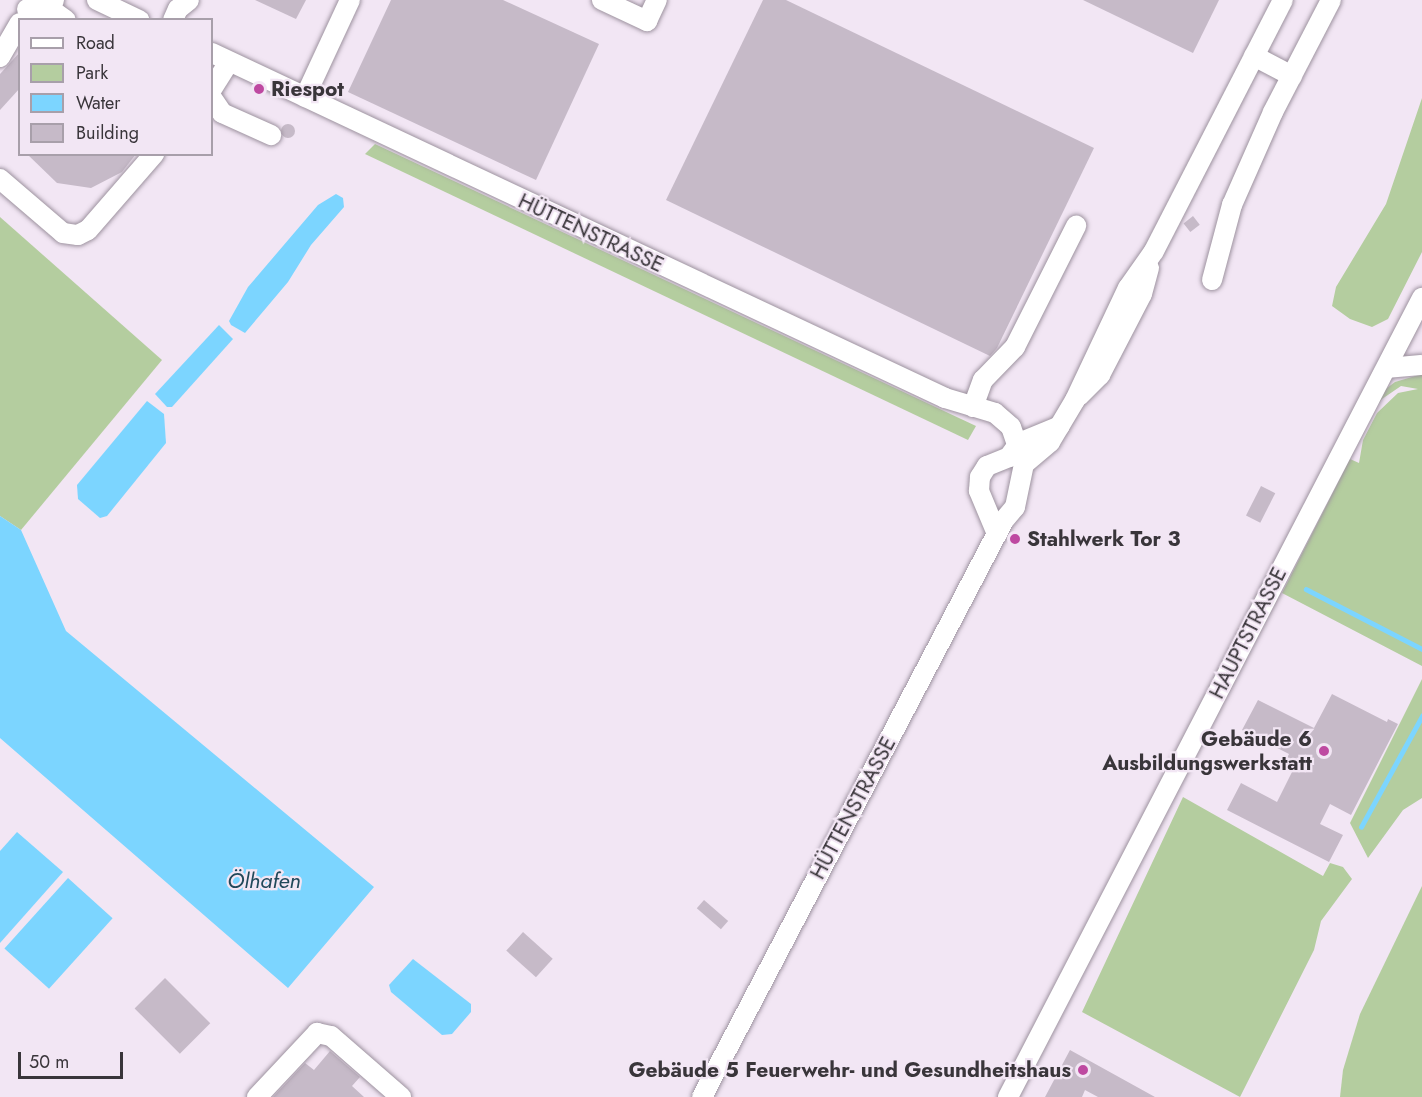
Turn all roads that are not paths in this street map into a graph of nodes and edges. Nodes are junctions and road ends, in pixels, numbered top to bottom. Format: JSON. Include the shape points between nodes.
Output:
{"nodes":[{"id":1,"x":97,"y":0,"type":"edge"},
{"id":2,"x":189,"y":0,"type":"edge"},
{"id":3,"x":350,"y":0,"type":"edge"},
{"id":4,"x":602,"y":0,"type":"edge"},
{"id":5,"x":657,"y":0,"type":"edge"},
{"id":6,"x":1283,"y":0,"type":"edge"},
{"id":7,"x":1331,"y":0,"type":"edge"},
{"id":8,"x":57,"y":10,"type":"edge"},
{"id":9,"x":22,"y":13,"type":"edge"},
{"id":10,"x":135,"y":18,"type":"edge"},
{"id":11,"x":174,"y":18,"type":"edge"},
{"id":12,"x":18,"y":21,"type":"edge"},
{"id":13,"x":1254,"y":56,"type":"junction"},
{"id":14,"x":0,"y":57,"type":"edge"},
{"id":15,"x":220,"y":58,"type":"edge"},
{"id":16,"x":1292,"y":76,"type":"junction"},
{"id":17,"x":213,"y":85,"type":"edge"},
{"id":18,"x":305,"y":97,"type":"junction"},
{"id":19,"x":213,"y":100,"type":"edge"},
{"id":20,"x":271,"y":135,"type":"dead end"},
{"id":21,"x":152,"y":156,"type":"edge"},
{"id":22,"x":0,"y":179,"type":"edge"},
{"id":23,"x":1076,"y":226,"type":"dead end"},
{"id":24,"x":1212,"y":280,"type":"dead end"},
{"id":25,"x":1422,"y":298,"type":"edge"},
{"id":26,"x":1422,"y":366,"type":"edge"},
{"id":27,"x":1387,"y":368,"type":"junction"},
{"id":28,"x":973,"y":407,"type":"junction"},
{"id":29,"x":1017,"y":455,"type":"junction"},
{"id":30,"x":1000,"y":527,"type":"junction"},
{"id":31,"x":257,"y":1097,"type":"edge"},
{"id":32,"x":401,"y":1097,"type":"edge"},
{"id":33,"x":702,"y":1097,"type":"edge"},
{"id":34,"x":1008,"y":1097,"type":"edge"}],
"edges":[{"from":1,"to":10,"type":"street"},
{"from":2,"to":11,"type":"street"},
{"from":3,"to":18,"type":"street"},
{"from":4,"to":5,"type":"street","via":[[647,21]]},
{"from":6,"to":13,"type":"street"},
{"from":7,"to":16,"type":"street"},
{"from":8,"to":9,"type":"street"},
{"from":12,"to":14,"type":"street"},
{"from":13,"to":16,"type":"street"},
{"from":13,"to":29,"type":"street","via":[[1154,251],[1142,294],[1100,375],[1075,400],[1050,442]]},
{"from":15,"to":17,"type":"street"},
{"from":15,"to":18,"type":"street","name":"HÜTTENSTRASSE"},
{"from":16,"to":24,"type":"street","via":[[1232,205]]},
{"from":18,"to":28,"type":"street","name":"HÜTTENSTRASSE","via":[[916,385]]},
{"from":19,"to":20,"type":"street","via":[[222,113]]},
{"from":21,"to":22,"type":"street","via":[[88,230],[78,235],[63,232]]},
{"from":23,"to":28,"type":"street","via":[[1015,347],[983,380]]},
{"from":25,"to":27,"type":"street","name":"HAUPTSTRASSE"},
{"from":26,"to":27,"type":"street"},
{"from":27,"to":34,"type":"street","name":"HAUPTSTRASSE"},
{"from":28,"to":29,"type":"street","name":"HÜTTENSTRASSE"},
{"from":29,"to":30,"type":"street","name":"HÜTTENSTRASSE","via":[[1015,507]]},
{"from":29,"to":30,"type":"street","via":[[987,466],[980,477],[979,491]]},
{"from":30,"to":33,"type":"street","name":"HÜTTENSTRASSE"},
{"from":31,"to":32,"type":"street","via":[[317,1033],[331,1036]]}]}
